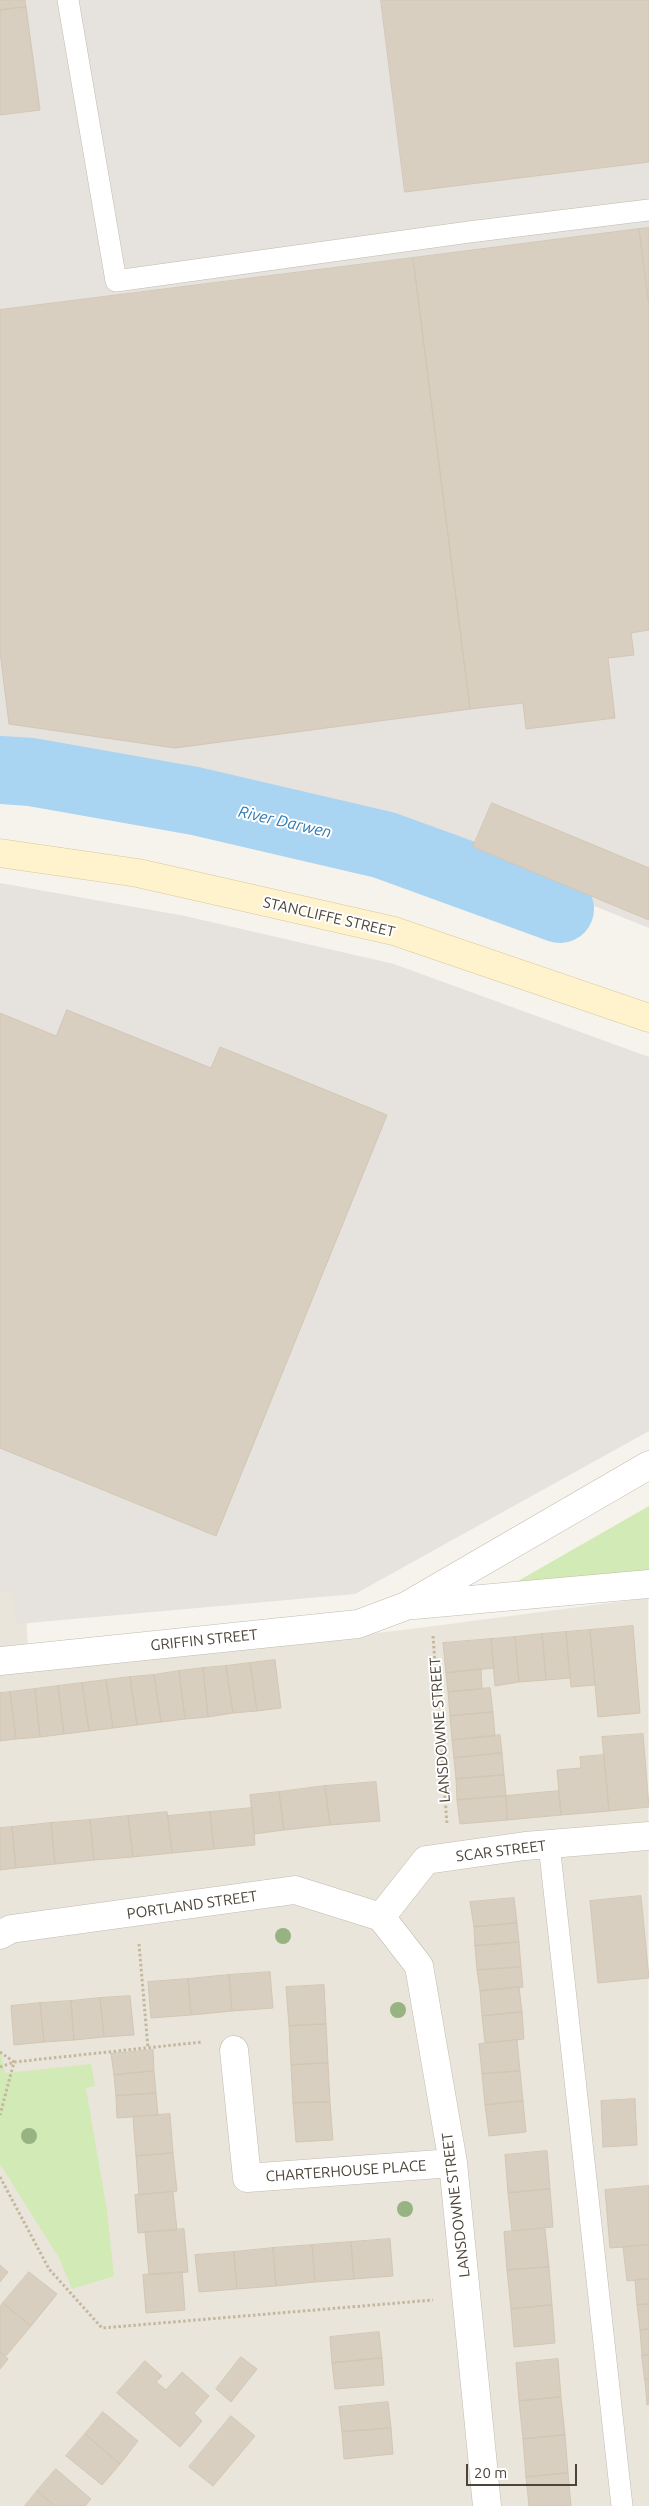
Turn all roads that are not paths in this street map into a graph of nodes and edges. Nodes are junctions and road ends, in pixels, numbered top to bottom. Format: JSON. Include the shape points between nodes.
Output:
{"nodes":[{"id":1,"x":68,"y":0,"type":"edge"},
{"id":2,"x":649,"y":210,"type":"edge"},
{"id":3,"x":0,"y":853,"type":"edge"},
{"id":4,"x":649,"y":1018,"type":"edge"},
{"id":5,"x":649,"y":1465,"type":"edge"},
{"id":6,"x":649,"y":1584,"type":"edge"},
{"id":7,"x":418,"y":1605,"type":"junction"},
{"id":8,"x":0,"y":1662,"type":"edge"},
{"id":9,"x":649,"y":1836,"type":"edge"},
{"id":10,"x":550,"y":1844,"type":"junction"},
{"id":11,"x":381,"y":1918,"type":"junction"},
{"id":12,"x":2,"y":1931,"type":"edge"},
{"id":13,"x":234,"y":2050,"type":"road end"},
{"id":14,"x":453,"y":2163,"type":"junction"},
{"id":15,"x":487,"y":2506,"type":"edge"},
{"id":16,"x":622,"y":2506,"type":"edge"}],
"edges":[{"from":1,"to":2,"type":"lane","via":[[116,281]]},
{"from":3,"to":4,"type":"main road","name":"STANCLIFFE STREET","via":[[138,873],[394,931]]},
{"from":5,"to":7,"type":"street","name":"GRIFFIN STREET"},
{"from":6,"to":7,"type":"street","name":"GRIFFIN STREET"},
{"from":7,"to":8,"type":"street","name":"GRIFFIN STREET","via":[[358,1624]]},
{"from":9,"to":10,"type":"street","name":"SCAR STREET"},
{"from":10,"to":11,"type":"street","name":"SCAR STREET","via":[[426,1860]]},
{"from":10,"to":16,"type":"lane"},
{"from":11,"to":12,"type":"street","name":"PORTLAND STREET","via":[[295,1890]]},
{"from":11,"to":14,"type":"street","name":"LANSDOWNE STREET","via":[[419,1966]]},
{"from":13,"to":14,"type":"street","name":"CHARTERHOUSE PLACE","via":[[247,2178]]},
{"from":14,"to":15,"type":"street","name":"LANSDOWNE STREET"}]}
